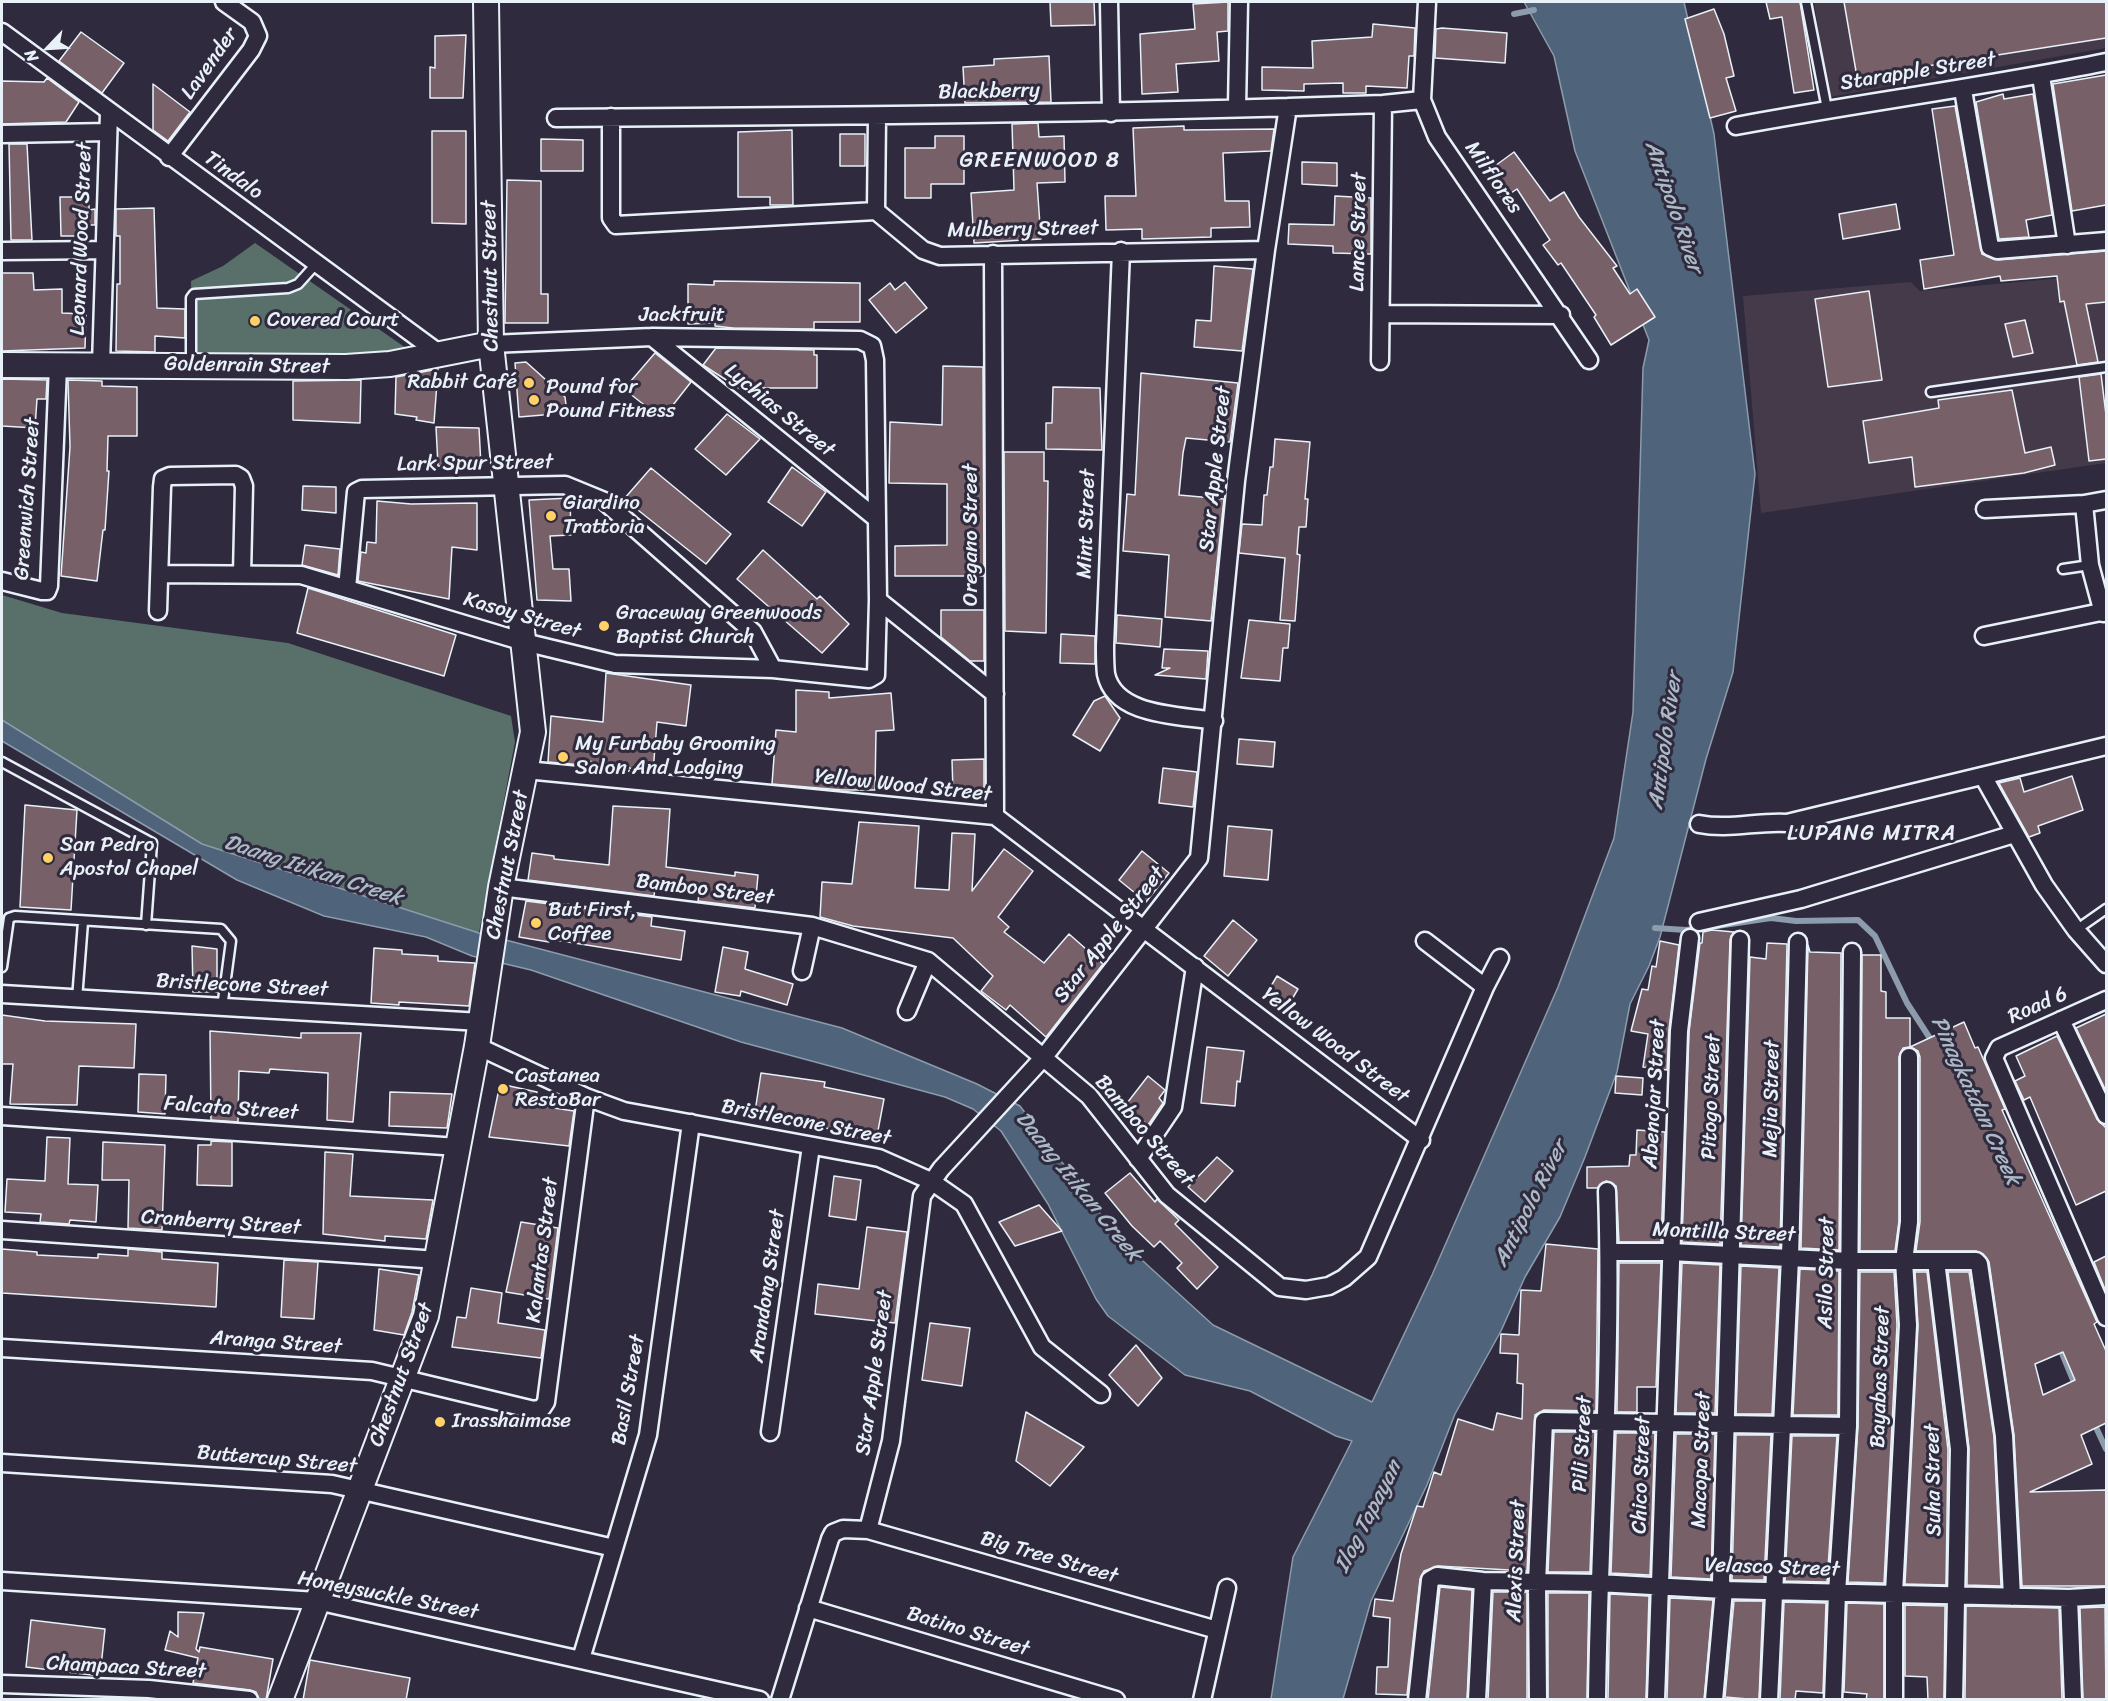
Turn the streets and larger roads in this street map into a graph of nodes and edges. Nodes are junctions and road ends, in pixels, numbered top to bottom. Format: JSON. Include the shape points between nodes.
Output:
{"nodes":[{"id":1,"x":224,"y":2,"type":"edge"},
{"id":2,"x":486,"y":2,"type":"edge"},
{"id":3,"x":1109,"y":2,"type":"edge"},
{"id":4,"x":1239,"y":2,"type":"edge"},
{"id":5,"x":1427,"y":2,"type":"edge"},
{"id":6,"x":2,"y":32,"type":"edge"},
{"id":7,"x":2106,"y":62,"type":"edge"},
{"id":8,"x":2041,"y":76,"type":"junction"},
{"id":9,"x":1964,"y":90,"type":"junction"},
{"id":10,"x":1422,"y":100,"type":"junction"},
{"id":11,"x":1383,"y":104,"type":"junction"},
{"id":12,"x":1237,"y":107,"type":"junction"},
{"id":13,"x":1288,"y":107,"type":"junction"},
{"id":14,"x":109,"y":113,"type":"junction"},
{"id":15,"x":1111,"y":113,"type":"junction"},
{"id":16,"x":611,"y":117,"type":"junction"},
{"id":17,"x":877,"y":117,"type":"junction"},
{"id":18,"x":556,"y":118,"type":"dead end"},
{"id":19,"x":1736,"y":126,"type":"dead end"},
{"id":20,"x":108,"y":132,"type":"junction"},
{"id":21,"x":2,"y":134,"type":"edge"},
{"id":22,"x":169,"y":157,"type":"junction"},
{"id":23,"x":876,"y":211,"type":"junction"},
{"id":24,"x":2106,"y":242,"type":"edge"},
{"id":25,"x":2067,"y":244,"type":"junction"},
{"id":26,"x":104,"y":250,"type":"junction"},
{"id":27,"x":1266,"y":250,"type":"junction"},
{"id":28,"x":2,"y":251,"type":"edge"},
{"id":29,"x":1121,"y":251,"type":"junction"},
{"id":30,"x":993,"y":254,"type":"junction"},
{"id":31,"x":1381,"y":314,"type":"junction"},
{"id":32,"x":1561,"y":315,"type":"junction"},
{"id":33,"x":652,"y":337,"type":"junction"},
{"id":34,"x":491,"y":344,"type":"junction"},
{"id":35,"x":440,"y":354,"type":"junction"},
{"id":36,"x":1589,"y":360,"type":"dead end"},
{"id":37,"x":1380,"y":361,"type":"dead end"},
{"id":38,"x":2,"y":365,"type":"edge"},
{"id":39,"x":101,"y":365,"type":"junction"},
{"id":40,"x":58,"y":366,"type":"junction"},
{"id":41,"x":504,"y":488,"type":"junction"},
{"id":42,"x":2106,"y":500,"type":"edge"},
{"id":43,"x":2084,"y":504,"type":"junction"},
{"id":44,"x":1985,"y":509,"type":"dead end"},
{"id":45,"x":877,"y":519,"type":"junction"},
{"id":46,"x":160,"y":574,"type":"junction"},
{"id":47,"x":242,"y":574,"type":"junction"},
{"id":48,"x":2,"y":581,"type":"edge"},
{"id":49,"x":347,"y":588,"type":"junction"},
{"id":50,"x":878,"y":600,"type":"junction"},
{"id":51,"x":159,"y":611,"type":"dead end"},
{"id":52,"x":2105,"y":612,"type":"edge"},
{"id":53,"x":1984,"y":636,"type":"dead end"},
{"id":54,"x":524,"y":642,"type":"junction"},
{"id":55,"x":773,"y":669,"type":"junction"},
{"id":56,"x":995,"y":694,"type":"junction"},
{"id":57,"x":1214,"y":721,"type":"junction"},
{"id":58,"x":2106,"y":746,"type":"edge"},
{"id":59,"x":526,"y":770,"type":"junction"},
{"id":60,"x":1983,"y":776,"type":"junction"},
{"id":61,"x":995,"y":816,"type":"junction"},
{"id":62,"x":1700,"y":824,"type":"dead end"},
{"id":63,"x":2014,"y":834,"type":"junction"},
{"id":64,"x":501,"y":887,"type":"junction"},
{"id":65,"x":1699,"y":922,"type":"dead end"},
{"id":66,"x":812,"y":926,"type":"junction"},
{"id":67,"x":1143,"y":927,"type":"junction"},
{"id":68,"x":1690,"y":938,"type":"dead end"},
{"id":69,"x":1740,"y":940,"type":"dead end"},
{"id":70,"x":1425,"y":941,"type":"dead end"},
{"id":71,"x":1798,"y":942,"type":"dead end"},
{"id":72,"x":1852,"y":952,"type":"dead end"},
{"id":73,"x":1500,"y":958,"type":"dead end"},
{"id":74,"x":928,"y":961,"type":"junction"},
{"id":75,"x":2106,"y":964,"type":"edge"},
{"id":76,"x":1195,"y":967,"type":"junction"},
{"id":77,"x":802,"y":971,"type":"dead end"},
{"id":78,"x":1485,"y":987,"type":"junction"},
{"id":79,"x":2,"y":994,"type":"edge"},
{"id":80,"x":2106,"y":1000,"type":"edge"},
{"id":81,"x":907,"y":1011,"type":"dead end"},
{"id":82,"x":2061,"y":1020,"type":"junction"},
{"id":83,"x":481,"y":1022,"type":"junction"},
{"id":84,"x":477,"y":1046,"type":"junction"},
{"id":85,"x":1909,"y":1057,"type":"dead end"},
{"id":86,"x":1043,"y":1058,"type":"junction"},
{"id":87,"x":586,"y":1097,"type":"junction"},
{"id":88,"x":2106,"y":1114,"type":"edge"},
{"id":89,"x":2,"y":1116,"type":"edge"},
{"id":90,"x":691,"y":1123,"type":"junction"},
{"id":91,"x":1420,"y":1140,"type":"junction"},
{"id":92,"x":811,"y":1146,"type":"junction"},
{"id":93,"x":458,"y":1147,"type":"junction"},
{"id":94,"x":1138,"y":1159,"type":"junction"},
{"id":95,"x":936,"y":1175,"type":"junction"},
{"id":96,"x":1607,"y":1191,"type":"dead end"},
{"id":97,"x":2,"y":1230,"type":"edge"},
{"id":98,"x":1609,"y":1252,"type":"junction"},
{"id":99,"x":1670,"y":1252,"type":"junction"},
{"id":100,"x":1731,"y":1256,"type":"junction"},
{"id":101,"x":1790,"y":1258,"type":"junction"},
{"id":102,"x":438,"y":1260,"type":"junction"},
{"id":103,"x":1849,"y":1261,"type":"junction"},
{"id":104,"x":1904,"y":1261,"type":"junction"},
{"id":105,"x":1936,"y":1261,"type":"junction"},
{"id":106,"x":2105,"y":1308,"type":"edge"},
{"id":107,"x":2,"y":1348,"type":"edge"},
{"id":108,"x":404,"y":1378,"type":"junction"},
{"id":109,"x":1101,"y":1394,"type":"dead end"},
{"id":110,"x":542,"y":1408,"type":"joint"},
{"id":111,"x":1607,"y":1420,"type":"junction"},
{"id":112,"x":1667,"y":1422,"type":"junction"},
{"id":113,"x":1726,"y":1422,"type":"junction"},
{"id":114,"x":1782,"y":1424,"type":"junction"},
{"id":115,"x":1848,"y":1426,"type":"junction"},
{"id":116,"x":770,"y":1432,"type":"dead end"},
{"id":117,"x":2,"y":1463,"type":"edge"},
{"id":118,"x":360,"y":1489,"type":"junction"},
{"id":119,"x":868,"y":1530,"type":"junction"},
{"id":120,"x":614,"y":1548,"type":"junction"},
{"id":121,"x":2,"y":1581,"type":"edge"},
{"id":122,"x":1483,"y":1581,"type":"junction"},
{"id":123,"x":1537,"y":1583,"type":"junction"},
{"id":124,"x":1598,"y":1583,"type":"junction"},
{"id":125,"x":1660,"y":1587,"type":"junction"},
{"id":126,"x":1227,"y":1588,"type":"dead end"},
{"id":127,"x":1724,"y":1590,"type":"junction"},
{"id":128,"x":1776,"y":1590,"type":"junction"},
{"id":129,"x":1837,"y":1593,"type":"junction"},
{"id":130,"x":1894,"y":1593,"type":"junction"},
{"id":131,"x":1956,"y":1594,"type":"junction"},
{"id":132,"x":2106,"y":1596,"type":"edge"},
{"id":133,"x":2012,"y":1597,"type":"junction"},
{"id":134,"x":2069,"y":1598,"type":"junction"},
{"id":135,"x":317,"y":1601,"type":"junction"},
{"id":136,"x":808,"y":1608,"type":"junction"},
{"id":137,"x":1217,"y":1630,"type":"junction"},
{"id":138,"x":581,"y":1659,"type":"junction"},
{"id":139,"x":2,"y":1684,"type":"edge"},
{"id":140,"x":697,"y":1693,"type":"edge"},
{"id":141,"x":148,"y":1694,"type":"edge"},
{"id":142,"x":249,"y":1700,"type":"edge"},
{"id":143,"x":280,"y":1700,"type":"edge"},
{"id":144,"x":759,"y":1700,"type":"edge"},
{"id":145,"x":780,"y":1700,"type":"edge"},
{"id":146,"x":1116,"y":1700,"type":"edge"},
{"id":147,"x":1202,"y":1700,"type":"edge"},
{"id":148,"x":1417,"y":1700,"type":"edge"},
{"id":149,"x":1477,"y":1700,"type":"edge"},
{"id":150,"x":1538,"y":1700,"type":"edge"},
{"id":151,"x":1597,"y":1700,"type":"edge"},
{"id":152,"x":1656,"y":1700,"type":"edge"},
{"id":153,"x":1714,"y":1700,"type":"edge"},
{"id":154,"x":1769,"y":1700,"type":"edge"},
{"id":155,"x":1833,"y":1700,"type":"edge"},
{"id":156,"x":1894,"y":1700,"type":"edge"},
{"id":157,"x":1954,"y":1700,"type":"edge"},
{"id":158,"x":2073,"y":1700,"type":"edge"}],
"edges":[{"from":1,"to":22,"type":"street","name":"Lavender","via":[[252,22],[258,36]]},
{"from":2,"to":34,"type":"street","name":"Chestnut Street"},
{"from":3,"to":15,"type":"street"},
{"from":4,"to":12,"type":"street"},
{"from":5,"to":10,"type":"street","name":"Milflores"},
{"from":6,"to":14,"type":"street","name":"Tindalo"},
{"from":7,"to":8,"type":"street","name":"Starapple Street"},
{"from":8,"to":9,"type":"street","name":"Starapple Street"},
{"from":8,"to":25,"type":"street"},
{"from":9,"to":19,"type":"street","name":"Starapple Street"},
{"from":9,"to":25,"type":"street","via":[[1990,248]]},
{"from":10,"to":11,"type":"street","name":"Blackberry"},
{"from":10,"to":32,"type":"street","name":"Milflores","via":[[1437,137]]},
{"from":11,"to":13,"type":"street","name":"Blackberry"},
{"from":11,"to":31,"type":"street","name":"Lance Street"},
{"from":12,"to":13,"type":"street","name":"Blackberry"},
{"from":12,"to":15,"type":"street","name":"Blackberry"},
{"from":13,"to":27,"type":"street","name":"Star Apple Street"},
{"from":14,"to":20,"type":"street","name":"Leonard Wood Street"},
{"from":14,"to":22,"type":"street","name":"Tindalo"},
{"from":15,"to":17,"type":"street","name":"Blackberry"},
{"from":16,"to":17,"type":"street","name":"Blackberry"},
{"from":16,"to":18,"type":"street","name":"Blackberry"},
{"from":16,"to":23,"type":"street","via":[[611,218],[616,225]]},
{"from":17,"to":23,"type":"street"},
{"from":20,"to":21,"type":"street"},
{"from":20,"to":26,"type":"street","name":"Leonard Wood Street"},
{"from":22,"to":35,"type":"street","name":"Tindalo"},
{"from":23,"to":30,"type":"street","name":"Mulberry Street","via":[[923,250],[940,256]]},
{"from":24,"to":25,"type":"street"},
{"from":26,"to":28,"type":"street"},
{"from":26,"to":39,"type":"street","name":"Leonard Wood Street"},
{"from":27,"to":29,"type":"street","name":"Mulberry Street"},
{"from":27,"to":57,"type":"street","name":"Star Apple Street","via":[[1236,482]]},
{"from":29,"to":30,"type":"street","name":"Mulberry Street"},
{"from":29,"to":57,"type":"street","name":"Mint Street","via":[[1106,676],[1116,694],[1135,707]]},
{"from":30,"to":56,"type":"street","name":"Oregano Street"},
{"from":31,"to":32,"type":"street"},
{"from":31,"to":37,"type":"street","name":"Lance Street"},
{"from":32,"to":36,"type":"street","name":"Milflores"},
{"from":33,"to":34,"type":"street","name":"Jackfruit"},
{"from":33,"to":45,"type":"street","name":"Lychias Street"},
{"from":33,"to":45,"type":"street","name":"Jackfruit","via":[[860,340],[872,346]]},
{"from":34,"to":35,"type":"street","name":"Goldenrain Street"},
{"from":34,"to":41,"type":"street","name":"Chestnut Street"},
{"from":35,"to":39,"type":"street","name":"Goldenrain Street","via":[[390,364],[346,367]]},
{"from":38,"to":40,"type":"street","name":"Goldenrain Street"},
{"from":39,"to":40,"type":"street","name":"Goldenrain Street"},
{"from":40,"to":48,"type":"street","name":"Greenwich Street","via":[[49,586],[42,591]]},
{"from":41,"to":49,"type":"street","name":"Lark Spur Street","via":[[356,492]]},
{"from":41,"to":54,"type":"street","name":"Chestnut Street"},
{"from":41,"to":55,"type":"street","name":"Lark Spur Street","via":[[565,485],[604,501],[753,632]]},
{"from":42,"to":43,"type":"street"},
{"from":43,"to":44,"type":"street"},
{"from":43,"to":52,"type":"street","via":[[2090,566]]},
{"from":45,"to":50,"type":"street"},
{"from":46,"to":47,"type":"street","name":"Kasoy Street"},
{"from":46,"to":47,"type":"street","via":[[163,479],[236,476],[244,486]]},
{"from":46,"to":51,"type":"street"},
{"from":47,"to":49,"type":"street","name":"Kasoy Street","via":[[301,575]]},
{"from":49,"to":54,"type":"street","name":"Kasoy Street"},
{"from":50,"to":55,"type":"street","name":"Kasoy Street","via":[[876,675],[869,679]]},
{"from":50,"to":56,"type":"street"},
{"from":52,"to":53,"type":"street"},
{"from":54,"to":55,"type":"street","name":"Kasoy Street","via":[[615,664]]},
{"from":54,"to":59,"type":"street","name":"Chestnut Street","via":[[533,732]]},
{"from":56,"to":61,"type":"street","name":"Oregano Street"},
{"from":57,"to":67,"type":"street","name":"Star Apple Street","via":[[1199,858]]},
{"from":58,"to":60,"type":"street"},
{"from":59,"to":61,"type":"street","name":"Yellow Wood Street"},
{"from":59,"to":64,"type":"street","name":"Chestnut Street"},
{"from":60,"to":62,"type":"street","via":[[1787,823],[1764,821],[1717,827]]},
{"from":60,"to":63,"type":"street"},
{"from":61,"to":67,"type":"street","name":"Yellow Wood Street"},
{"from":63,"to":65,"type":"street","via":[[1801,899]]},
{"from":63,"to":75,"type":"street","via":[[2044,885]]},
{"from":64,"to":66,"type":"street","name":"Bamboo Street"},
{"from":64,"to":83,"type":"street","name":"Chestnut Street"},
{"from":66,"to":74,"type":"street","name":"Bamboo Street"},
{"from":66,"to":77,"type":"street"},
{"from":67,"to":76,"type":"street","name":"Yellow Wood Street"},
{"from":67,"to":86,"type":"street","name":"Star Apple Street"},
{"from":68,"to":99,"type":"street","name":"Abenojar Street","via":[[1679,1031]]},
{"from":69,"to":100,"type":"street","name":"Pitogo Street"},
{"from":70,"to":78,"type":"street"},
{"from":71,"to":101,"type":"street","name":"Mejia Street"},
{"from":72,"to":103,"type":"street","name":"Asilo Street"},
{"from":73,"to":78,"type":"street","name":"Bamboo Street"},
{"from":74,"to":81,"type":"street"},
{"from":74,"to":86,"type":"street","name":"Bamboo Street"},
{"from":76,"to":91,"type":"street","name":"Yellow Wood Street"},
{"from":76,"to":94,"type":"street","via":[[1173,1107]]},
{"from":78,"to":91,"type":"street","name":"Bamboo Street"},
{"from":79,"to":83,"type":"street","name":"Bristlecone Street"},
{"from":80,"to":82,"type":"street","name":"Road 6"},
{"from":82,"to":88,"type":"street"},
{"from":82,"to":106,"type":"street","name":"Road 6","via":[[1999,1048],[1994,1058]]},
{"from":83,"to":84,"type":"street","name":"Chestnut Street"},
{"from":84,"to":87,"type":"street","name":"Bristlecone Street"},
{"from":84,"to":93,"type":"street","name":"Chestnut Street"},
{"from":85,"to":104,"type":"street","name":"Bayabas Street","via":[[1909,1222]]},
{"from":86,"to":94,"type":"street","name":"Bamboo Street","via":[[1089,1096]]},
{"from":86,"to":95,"type":"street","name":"Star Apple Street"},
{"from":87,"to":90,"type":"street","name":"Bristlecone Street","via":[[624,1111]]},
{"from":87,"to":110,"type":"street","name":"Kalantas Street"},
{"from":89,"to":93,"type":"street","name":"Falcata Street"},
{"from":90,"to":92,"type":"street","name":"Bristlecone Street"},
{"from":90,"to":120,"type":"street","name":"Basil Street","via":[[648,1435]]},
{"from":91,"to":94,"type":"street","name":"Bamboo Street","via":[[1368,1257],[1329,1286],[1306,1290],[1280,1287],[1204,1228],[1167,1195]]},
{"from":92,"to":95,"type":"street","name":"Bristlecone Street","via":[[879,1158]]},
{"from":92,"to":116,"type":"street","name":"Arandong Street"},
{"from":93,"to":102,"type":"street","name":"Chestnut Street"},
{"from":95,"to":109,"type":"street","name":"Bristlecone Street","via":[[964,1204],[1042,1347]]},
{"from":95,"to":119,"type":"street","name":"Star Apple Street","via":[[922,1196],[891,1441]]},
{"from":96,"to":98,"type":"street","name":"Pili Street"},
{"from":97,"to":102,"type":"street","name":"Cranberry Street"},
{"from":98,"to":99,"type":"street","name":"Montilla Street"},
{"from":98,"to":111,"type":"street","name":"Pili Street"},
{"from":99,"to":100,"type":"street","name":"Montilla Street"},
{"from":99,"to":112,"type":"street","name":"Chico Street"},
{"from":100,"to":101,"type":"street","name":"Montilla Street"},
{"from":100,"to":113,"type":"street","name":"Macopa Street"},
{"from":101,"to":103,"type":"street","name":"Montilla Street"},
{"from":101,"to":114,"type":"street"},
{"from":102,"to":108,"type":"street","name":"Chestnut Street","via":[[426,1316]]},
{"from":103,"to":104,"type":"street","name":"Montilla Street"},
{"from":103,"to":115,"type":"street","name":"Asilo Street"},
{"from":104,"to":105,"type":"street","name":"Montilla Street"},
{"from":104,"to":130,"type":"street","name":"Bayabas Street","via":[[1908,1325]]},
{"from":105,"to":131,"type":"street","name":"Suha Street","via":[[1959,1449]]},
{"from":105,"to":133,"type":"street","name":"Montilla Street","via":[[1971,1259],[1979,1264],[2004,1436]]},
{"from":107,"to":108,"type":"street","name":"Aranga Street","via":[[372,1371]]},
{"from":108,"to":110,"type":"street","name":"Aranga Street","via":[[534,1410]]},
{"from":108,"to":118,"type":"street","name":"Chestnut Street"},
{"from":111,"to":112,"type":"street"},
{"from":111,"to":123,"type":"street","name":"Alexis Street","via":[[1548,1419],[1543,1423]]},
{"from":111,"to":124,"type":"street","name":"Pili Street"},
{"from":112,"to":113,"type":"street"},
{"from":112,"to":125,"type":"street","name":"Chico Street"},
{"from":113,"to":114,"type":"street"},
{"from":113,"to":127,"type":"street","name":"Macopa Street","via":[[1721,1582]]},
{"from":114,"to":115,"type":"street"},
{"from":114,"to":128,"type":"street"},
{"from":115,"to":129,"type":"street","name":"Asilo Street"},
{"from":117,"to":118,"type":"street","name":"Buttercup Street"},
{"from":118,"to":120,"type":"street","name":"Buttercup Street"},
{"from":118,"to":135,"type":"street","name":"Chestnut Street"},
{"from":119,"to":136,"type":"street","via":[[843,1529],[833,1533]]},
{"from":119,"to":137,"type":"street","name":"Big Tree Street"},
{"from":120,"to":138,"type":"street","name":"Basil Street"},
{"from":121,"to":135,"type":"street","name":"Honeysuckle Street"},
{"from":122,"to":123,"type":"street","name":"Velasco Street"},
{"from":122,"to":148,"type":"street","name":"Velasco Street","via":[[1437,1576],[1430,1581]]},
{"from":122,"to":149,"type":"street"},
{"from":123,"to":124,"type":"street","name":"Velasco Street"},
{"from":123,"to":150,"type":"street","name":"Alexis Street"},
{"from":124,"to":125,"type":"street","name":"Velasco Street"},
{"from":124,"to":151,"type":"street","name":"Pili Street"},
{"from":125,"to":127,"type":"street","name":"Velasco Street"},
{"from":125,"to":152,"type":"street","name":"Chico Street"},
{"from":126,"to":137,"type":"street"},
{"from":127,"to":128,"type":"street","name":"Velasco Street"},
{"from":127,"to":153,"type":"street","name":"Macopa Street"},
{"from":128,"to":129,"type":"street","name":"Velasco Street"},
{"from":128,"to":154,"type":"street"},
{"from":129,"to":130,"type":"street","name":"Velasco Street"},
{"from":129,"to":155,"type":"street","name":"Asilo Street"},
{"from":130,"to":131,"type":"street","name":"Velasco Street"},
{"from":130,"to":156,"type":"street","name":"Bayabas Street"},
{"from":131,"to":133,"type":"street","name":"Velasco Street"},
{"from":131,"to":157,"type":"street","name":"Suha Street"},
{"from":132,"to":134,"type":"street","name":"Velasco Street"},
{"from":133,"to":134,"type":"street","name":"Velasco Street"},
{"from":134,"to":158,"type":"street"},
{"from":135,"to":138,"type":"street","name":"Honeysuckle Street"},
{"from":135,"to":143,"type":"street","name":"Chestnut Street"},
{"from":136,"to":145,"type":"street"},
{"from":136,"to":146,"type":"street","name":"Batino Street"},
{"from":137,"to":147,"type":"street"},
{"from":138,"to":140,"type":"street","name":"Honeysuckle Street"},
{"from":139,"to":141,"type":"street","name":"Champaca Street"},
{"from":140,"to":144,"type":"street","name":"Honeysuckle Street"},
{"from":141,"to":142,"type":"street","name":"Champaca Street"}]}
